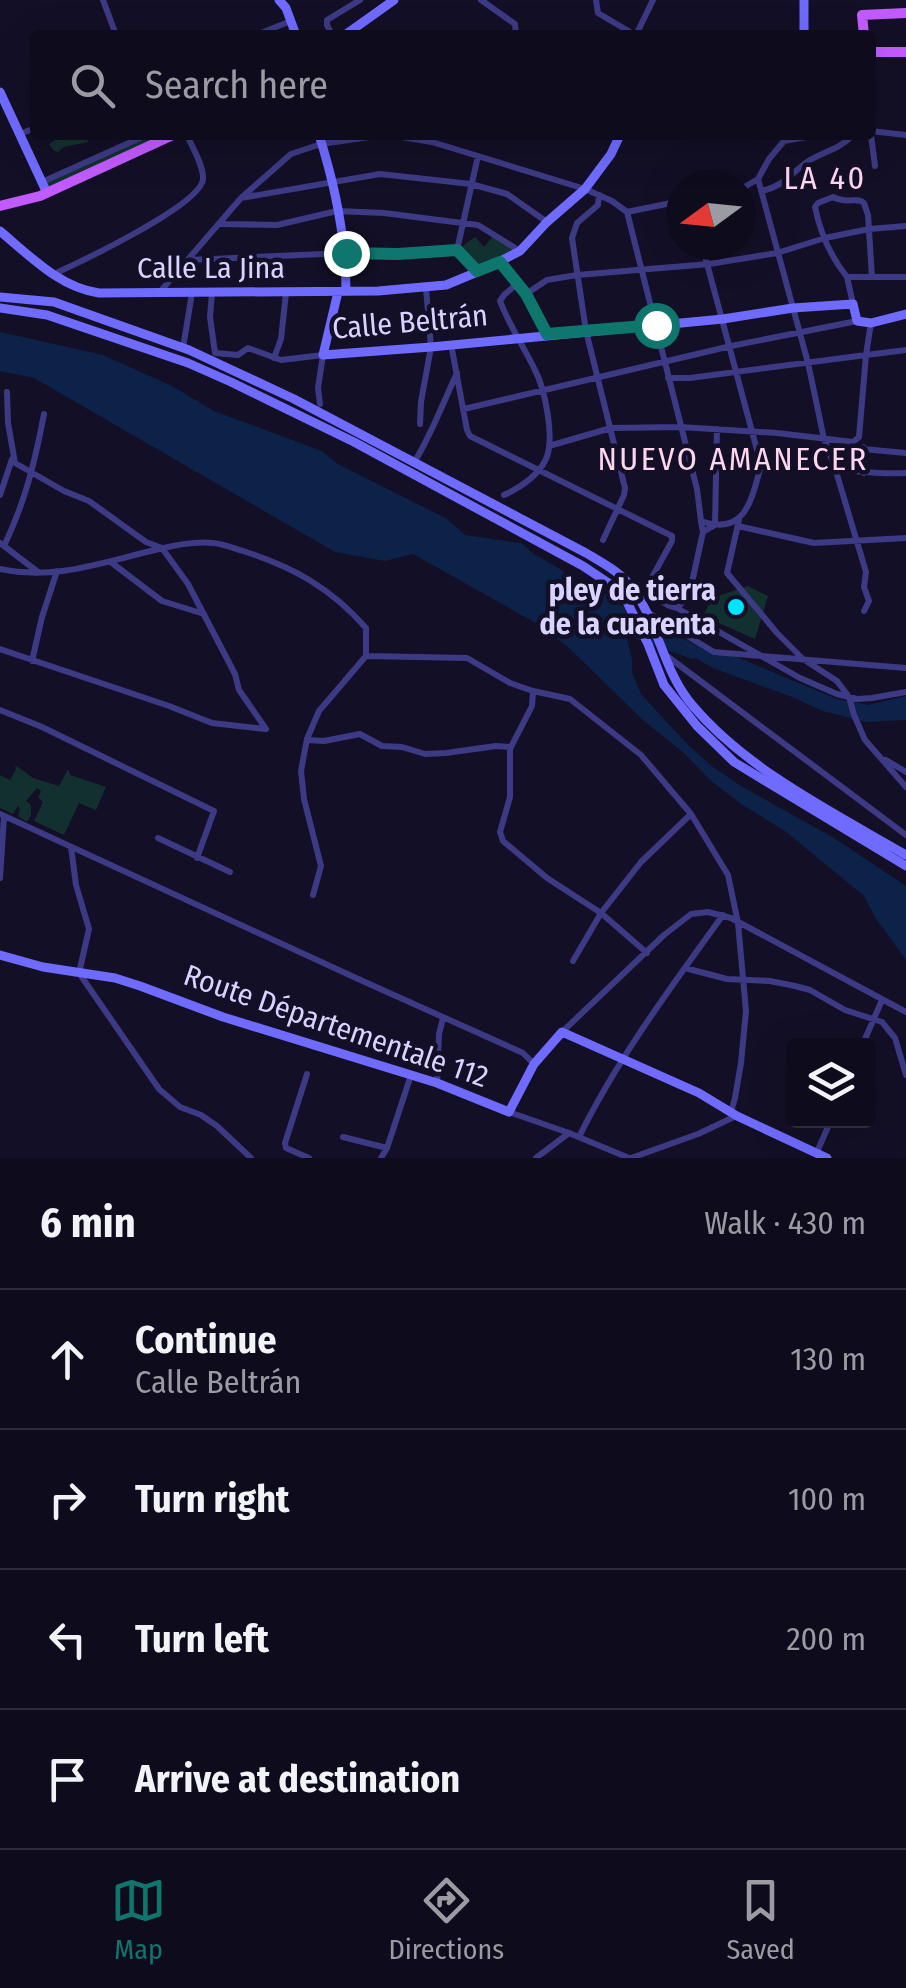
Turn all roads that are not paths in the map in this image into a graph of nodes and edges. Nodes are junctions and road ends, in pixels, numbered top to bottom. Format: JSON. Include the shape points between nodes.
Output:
{"nodes":[{"id":1,"x":103,"y":0,"type":"edge"},
{"id":2,"x":279,"y":0,"type":"edge"},
{"id":3,"x":360,"y":0,"type":"edge"},
{"id":4,"x":394,"y":0,"type":"edge"},
{"id":5,"x":480,"y":0,"type":"edge"},
{"id":6,"x":596,"y":0,"type":"edge"},
{"id":7,"x":653,"y":0,"type":"edge"},
{"id":8,"x":804,"y":0,"type":"edge"},
{"id":9,"x":862,"y":0,"type":"edge"},
{"id":10,"x":906,"y":14,"type":"edge"},
{"id":11,"x":862,"y":15,"type":"junction"},
{"id":12,"x":291,"y":21,"type":"junction"},
{"id":13,"x":114,"y":30,"type":"edge"},
{"id":14,"x":268,"y":30,"type":"edge"},
{"id":15,"x":294,"y":30,"type":"edge"},
{"id":16,"x":329,"y":30,"type":"edge"},
{"id":17,"x":352,"y":30,"type":"edge"},
{"id":18,"x":516,"y":30,"type":"edge"},
{"id":19,"x":628,"y":30,"type":"edge"},
{"id":20,"x":638,"y":30,"type":"edge"},
{"id":21,"x":804,"y":30,"type":"edge"},
{"id":22,"x":864,"y":30,"type":"edge"},
{"id":23,"x":876,"y":52,"type":"edge"},
{"id":24,"x":906,"y":52,"type":"edge"},
{"id":25,"x":0,"y":92,"type":"edge"},
{"id":26,"x":30,"y":130,"type":"edge"},
{"id":27,"x":876,"y":133,"type":"edge"},
{"id":28,"x":20,"y":134,"type":"junction"},
{"id":29,"x":906,"y":135,"type":"edge"},
{"id":30,"x":136,"y":140,"type":"edge"},
{"id":31,"x":162,"y":140,"type":"edge"},
{"id":32,"x":190,"y":140,"type":"edge"},
{"id":33,"x":318,"y":140,"type":"edge"},
{"id":34,"x":320,"y":140,"type":"edge"},
{"id":35,"x":422,"y":140,"type":"edge"},
{"id":36,"x":618,"y":140,"type":"edge"},
{"id":37,"x":790,"y":140,"type":"edge"},
{"id":38,"x":848,"y":140,"type":"edge"},
{"id":39,"x":872,"y":140,"type":"edge"},
{"id":40,"x":478,"y":156,"type":"junction"},
{"id":41,"x":874,"y":166,"type":"dead end"},
{"id":42,"x":758,"y":179,"type":"joint"},
{"id":43,"x":332,"y":183,"type":"junction"},
{"id":44,"x":471,"y":184,"type":"junction"},
{"id":45,"x":45,"y":187,"type":"junction"},
{"id":46,"x":585,"y":189,"type":"junction"},
{"id":47,"x":761,"y":191,"type":"junction"},
{"id":48,"x":599,"y":195,"type":"junction"},
{"id":49,"x":242,"y":198,"type":"junction"},
{"id":50,"x":666,"y":204,"type":"edge"},
{"id":51,"x":0,"y":206,"type":"edge"},
{"id":52,"x":337,"y":211,"type":"junction"},
{"id":53,"x":627,"y":212,"type":"junction"},
{"id":54,"x":462,"y":222,"type":"junction"},
{"id":55,"x":547,"y":222,"type":"junction"},
{"id":56,"x":219,"y":224,"type":"junction"},
{"id":57,"x":906,"y":226,"type":"edge"},
{"id":58,"x":869,"y":229,"type":"junction"},
{"id":59,"x":0,"y":231,"type":"edge"},
{"id":60,"x":825,"y":238,"type":"junction"},
{"id":61,"x":457,"y":250,"type":"junction"},
{"id":62,"x":520,"y":251,"type":"junction"},
{"id":63,"x":346,"y":253,"type":"junction"},
{"id":64,"x":777,"y":253,"type":"junction"},
{"id":65,"x":190,"y":260,"type":"junction"},
{"id":66,"x":708,"y":260,"type":"edge"},
{"id":67,"x":500,"y":262,"type":"junction"},
{"id":68,"x":709,"y":264,"type":"junction"},
{"id":69,"x":477,"y":271,"type":"junction"},
{"id":70,"x":642,"y":271,"type":"junction"},
{"id":71,"x":53,"y":275,"type":"junction"},
{"id":72,"x":577,"y":275,"type":"junction"},
{"id":73,"x":847,"y":277,"type":"junction"},
{"id":74,"x":872,"y":277,"type":"junction"},
{"id":75,"x":906,"y":277,"type":"edge"},
{"id":76,"x":518,"y":283,"type":"junction"},
{"id":77,"x":426,"y":288,"type":"junction"},
{"id":78,"x":342,"y":291,"type":"junction"},
{"id":79,"x":159,"y":293,"type":"junction"},
{"id":80,"x":192,"y":293,"type":"junction"},
{"id":81,"x":212,"y":293,"type":"junction"},
{"id":82,"x":286,"y":293,"type":"junction"},
{"id":83,"x":526,"y":294,"type":"junction"},
{"id":84,"x":0,"y":297,"type":"edge"},
{"id":85,"x":853,"y":304,"type":"junction"},
{"id":86,"x":0,"y":308,"type":"edge"},
{"id":87,"x":793,"y":308,"type":"junction"},
{"id":88,"x":906,"y":314,"type":"edge"},
{"id":89,"x":723,"y":319,"type":"junction"},
{"id":90,"x":857,"y":322,"type":"junction"},
{"id":91,"x":871,"y":322,"type":"junction"},
{"id":92,"x":656,"y":325,"type":"junction"},
{"id":93,"x":586,"y":331,"type":"junction"},
{"id":94,"x":799,"y":332,"type":"junction"},
{"id":95,"x":547,"y":334,"type":"junction"},
{"id":96,"x":518,"y":338,"type":"junction"},
{"id":97,"x":451,"y":344,"type":"junction"},
{"id":98,"x":731,"y":346,"type":"junction"},
{"id":99,"x":431,"y":347,"type":"junction"},
{"id":100,"x":182,"y":348,"type":"junction"},
{"id":101,"x":906,"y":350,"type":"edge"},
{"id":102,"x":322,"y":355,"type":"junction"},
{"id":103,"x":866,"y":355,"type":"junction"},
{"id":104,"x":274,"y":358,"type":"junction"},
{"id":105,"x":664,"y":362,"type":"junction"},
{"id":106,"x":808,"y":363,"type":"junction"},
{"id":107,"x":738,"y":371,"type":"junction"},
{"id":108,"x":458,"y":372,"type":"junction"},
{"id":109,"x":597,"y":378,"type":"junction"},
{"id":110,"x":668,"y":378,"type":"junction"},
{"id":111,"x":8,"y":392,"type":"dead end"},
{"id":112,"x":543,"y":392,"type":"junction"},
{"id":113,"x":320,"y":404,"type":"dead end"},
{"id":114,"x":464,"y":409,"type":"junction"},
{"id":115,"x":44,"y":414,"type":"dead end"},
{"id":116,"x":420,"y":424,"type":"dead end"},
{"id":117,"x":680,"y":427,"type":"junction"},
{"id":118,"x":612,"y":428,"type":"junction"},
{"id":119,"x":718,"y":429,"type":"junction"},
{"id":120,"x":751,"y":432,"type":"junction"},
{"id":121,"x":859,"y":436,"type":"junction"},
{"id":122,"x":824,"y":439,"type":"junction"},
{"id":123,"x":550,"y":446,"type":"junction"},
{"id":124,"x":863,"y":449,"type":"junction"},
{"id":125,"x":906,"y":453,"type":"edge"},
{"id":126,"x":12,"y":458,"type":"junction"},
{"id":127,"x":415,"y":461,"type":"junction"},
{"id":128,"x":761,"y":466,"type":"junction"},
{"id":129,"x":835,"y":468,"type":"junction"},
{"id":130,"x":537,"y":470,"type":"junction"},
{"id":131,"x":864,"y":473,"type":"junction"},
{"id":132,"x":906,"y":473,"type":"edge"},
{"id":133,"x":32,"y":474,"type":"junction"},
{"id":134,"x":0,"y":495,"type":"edge"},
{"id":135,"x":504,"y":495,"type":"dead end"},
{"id":136,"x":618,"y":510,"type":"junction"},
{"id":137,"x":701,"y":521,"type":"junction"},
{"id":138,"x":739,"y":522,"type":"junction"},
{"id":139,"x":716,"y":525,"type":"junction"},
{"id":140,"x":704,"y":532,"type":"junction"},
{"id":141,"x":906,"y":538,"type":"edge"},
{"id":142,"x":602,"y":540,"type":"dead end"},
{"id":143,"x":854,"y":540,"type":"junction"},
{"id":144,"x":2,"y":544,"type":"edge"},
{"id":145,"x":162,"y":548,"type":"junction"},
{"id":146,"x":111,"y":562,"type":"junction"},
{"id":147,"x":0,"y":570,"type":"edge"},
{"id":148,"x":57,"y":571,"type":"junction"},
{"id":149,"x":38,"y":573,"type":"junction"},
{"id":150,"x":677,"y":608,"type":"junction"},
{"id":151,"x":864,"y":611,"type":"dead end"},
{"id":152,"x":646,"y":612,"type":"junction"},
{"id":153,"x":204,"y":614,"type":"junction"},
{"id":154,"x":0,"y":649,"type":"edge"},
{"id":155,"x":662,"y":653,"type":"junction"},
{"id":156,"x":366,"y":656,"type":"junction"},
{"id":157,"x":803,"y":659,"type":"junction"},
{"id":158,"x":32,"y":661,"type":"junction"},
{"id":159,"x":906,"y":668,"type":"edge"},
{"id":160,"x":533,"y":692,"type":"junction"},
{"id":161,"x":906,"y":692,"type":"edge"},
{"id":162,"x":849,"y":697,"type":"junction"},
{"id":163,"x":0,"y":710,"type":"edge"},
{"id":164,"x":307,"y":740,"type":"junction"},
{"id":165,"x":510,"y":746,"type":"junction"},
{"id":166,"x":878,"y":755,"type":"junction"},
{"id":167,"x":906,"y":772,"type":"edge"},
{"id":168,"x":906,"y":787,"type":"edge"},
{"id":169,"x":692,"y":814,"type":"junction"},
{"id":170,"x":2,"y":815,"type":"edge"},
{"id":171,"x":906,"y":835,"type":"edge"},
{"id":172,"x":158,"y":838,"type":"dead end"},
{"id":173,"x":71,"y":847,"type":"junction"},
{"id":174,"x":906,"y":854,"type":"edge"},
{"id":175,"x":197,"y":858,"type":"junction"},
{"id":176,"x":906,"y":866,"type":"edge"},
{"id":177,"x":230,"y":872,"type":"dead end"},
{"id":178,"x":0,"y":878,"type":"edge"},
{"id":179,"x":313,"y":894,"type":"dead end"},
{"id":180,"x":601,"y":913,"type":"junction"},
{"id":181,"x":723,"y":916,"type":"junction"},
{"id":182,"x":738,"y":923,"type":"junction"},
{"id":183,"x":647,"y":953,"type":"junction"},
{"id":184,"x":0,"y":955,"type":"edge"},
{"id":185,"x":573,"y":960,"type":"dead end"},
{"id":186,"x":685,"y":968,"type":"junction"},
{"id":187,"x":78,"y":973,"type":"junction"},
{"id":188,"x":743,"y":980,"type":"junction"},
{"id":189,"x":882,"y":1000,"type":"junction"},
{"id":190,"x":906,"y":1012,"type":"edge"},
{"id":191,"x":444,"y":1018,"type":"junction"},
{"id":192,"x":874,"y":1018,"type":"junction"},
{"id":193,"x":562,"y":1032,"type":"junction"},
{"id":194,"x":865,"y":1038,"type":"edge"},
{"id":195,"x":622,"y":1059,"type":"junction"},
{"id":196,"x":534,"y":1064,"type":"junction"},
{"id":197,"x":307,"y":1074,"type":"dead end"},
{"id":198,"x":412,"y":1074,"type":"junction"},
{"id":199,"x":906,"y":1076,"type":"edge"},
{"id":200,"x":437,"y":1083,"type":"junction"},
{"id":201,"x":508,"y":1112,"type":"junction"},
{"id":202,"x":734,"y":1114,"type":"junction"},
{"id":203,"x":829,"y":1128,"type":"edge"},
{"id":204,"x":569,"y":1133,"type":"junction"},
{"id":205,"x":579,"y":1137,"type":"junction"},
{"id":206,"x":343,"y":1138,"type":"dead end"},
{"id":207,"x":387,"y":1148,"type":"junction"},
{"id":208,"x":822,"y":1155,"type":"edge"},
{"id":209,"x":251,"y":1158,"type":"edge"},
{"id":210,"x":309,"y":1158,"type":"edge"},
{"id":211,"x":381,"y":1158,"type":"edge"},
{"id":212,"x":536,"y":1158,"type":"edge"},
{"id":213,"x":630,"y":1158,"type":"edge"}],
"edges":[{"from":1,"to":13,"type":"street"},
{"from":2,"to":12,"type":"main road"},
{"from":3,"to":16,"type":"street","via":[[327,20]]},
{"from":4,"to":17,"type":"main road"},
{"from":5,"to":18,"type":"street"},
{"from":6,"to":19,"type":"street","via":[[598,12]]},
{"from":7,"to":20,"type":"street"},
{"from":8,"to":21,"type":"main road"},
{"from":9,"to":11,"type":"main road"},
{"from":10,"to":11,"type":"main road"},
{"from":11,"to":22,"type":"main road"},
{"from":12,"to":14,"type":"street"},
{"from":12,"to":15,"type":"main road"},
{"from":23,"to":24,"type":"main road"},
{"from":25,"to":28,"type":"main road"},
{"from":26,"to":28,"type":"street"},
{"from":27,"to":29,"type":"street"},
{"from":28,"to":45,"type":"main road"},
{"from":30,"to":45,"type":"street"},
{"from":31,"to":45,"type":"main road"},
{"from":32,"to":71,"type":"street","via":[[204,176],[191,197]]},
{"from":33,"to":49,"type":"street","via":[[291,154]]},
{"from":34,"to":43,"type":"main road"},
{"from":35,"to":40,"type":"street"},
{"from":36,"to":46,"type":"main road","name":"Calle La Jina"},
{"from":37,"to":42,"type":"street"},
{"from":38,"to":47,"type":"street"},
{"from":39,"to":41,"type":"street"},
{"from":40,"to":44,"type":"street"},
{"from":40,"to":46,"type":"street"},
{"from":42,"to":47,"type":"street"},
{"from":43,"to":44,"type":"street","via":[[380,174]]},
{"from":43,"to":49,"type":"street"},
{"from":43,"to":52,"type":"main road"},
{"from":44,"to":54,"type":"street"},
{"from":44,"to":55,"type":"street","via":[[507,194]]},
{"from":45,"to":51,"type":"main road","via":[[20,203]]},
{"from":46,"to":48,"type":"street"},
{"from":46,"to":55,"type":"main road","name":"Calle La Jina"},
{"from":47,"to":64,"type":"street"},
{"from":48,"to":53,"type":"street"},
{"from":48,"to":72,"type":"street","via":[[573,231]]},
{"from":49,"to":56,"type":"street"},
{"from":50,"to":53,"type":"street"},
{"from":52,"to":54,"type":"street"},
{"from":52,"to":56,"type":"street","via":[[277,224]]},
{"from":52,"to":63,"type":"main road"},
{"from":53,"to":70,"type":"street"},
{"from":54,"to":61,"type":"street"},
{"from":54,"to":62,"type":"street","via":[[492,231]]},
{"from":55,"to":62,"type":"main road","name":"Calle La Jina"},
{"from":56,"to":65,"type":"street"},
{"from":57,"to":58,"type":"street"},
{"from":58,"to":60,"type":"street"},
{"from":58,"to":60,"type":"street","via":[[862,200],[828,198],[815,208]]},
{"from":58,"to":74,"type":"street"},
{"from":59,"to":71,"type":"main road","name":"Calle La Jina"},
{"from":60,"to":64,"type":"street"},
{"from":60,"to":73,"type":"street"},
{"from":61,"to":63,"type":"street"},
{"from":61,"to":69,"type":"street"},
{"from":62,"to":67,"type":"main road","name":"Calle La Jina"},
{"from":63,"to":65,"type":"street"},
{"from":63,"to":78,"type":"main road"},
{"from":64,"to":68,"type":"street"},
{"from":64,"to":87,"type":"street"},
{"from":65,"to":79,"type":"street"},
{"from":66,"to":68,"type":"street"},
{"from":67,"to":69,"type":"main road","name":"Calle La Jina"},
{"from":67,"to":76,"type":"street"},
{"from":68,"to":70,"type":"street"},
{"from":68,"to":89,"type":"street"},
{"from":69,"to":77,"type":"main road","name":"Calle La Jina"},
{"from":70,"to":72,"type":"street"},
{"from":70,"to":92,"type":"street"},
{"from":71,"to":79,"type":"main road","name":"Calle La Jina","via":[[82,290]]},
{"from":72,"to":83,"type":"street","via":[[548,280]]},
{"from":72,"to":93,"type":"street"},
{"from":73,"to":74,"type":"street"},
{"from":73,"to":85,"type":"street"},
{"from":74,"to":75,"type":"street"},
{"from":76,"to":83,"type":"street"},
{"from":76,"to":96,"type":"street","via":[[500,301]]},
{"from":77,"to":78,"type":"main road","name":"Calle La Jina"},
{"from":77,"to":99,"type":"street"},
{"from":78,"to":82,"type":"main road","name":"Calle La Jina"},
{"from":78,"to":102,"type":"main road"},
{"from":79,"to":80,"type":"main road","name":"Calle La Jina"},
{"from":80,"to":81,"type":"main road","name":"Calle La Jina"},
{"from":80,"to":100,"type":"street"},
{"from":81,"to":82,"type":"main road","name":"Calle La Jina"},
{"from":81,"to":104,"type":"street","name":"Calle Beltrán","via":[[215,352],[238,355],[248,348]]},
{"from":82,"to":104,"type":"street"},
{"from":83,"to":95,"type":"street"},
{"from":84,"to":100,"type":"main road","via":[[54,302]]},
{"from":85,"to":87,"type":"main road","name":"Calle Beltrán"},
{"from":85,"to":90,"type":"main road"},
{"from":86,"to":176,"type":"main road","via":[[47,315],[232,382],[583,566],[622,592],[664,686],[734,762]]},
{"from":87,"to":89,"type":"main road","name":"Calle Beltrán"},
{"from":87,"to":94,"type":"street"},
{"from":88,"to":91,"type":"main road"},
{"from":89,"to":92,"type":"main road","name":"Calle Beltrán"},
{"from":89,"to":98,"type":"street"},
{"from":90,"to":91,"type":"main road"},
{"from":90,"to":94,"type":"street"},
{"from":91,"to":103,"type":"street"},
{"from":92,"to":93,"type":"main road","name":"Calle Beltrán"},
{"from":92,"to":105,"type":"street"},
{"from":93,"to":95,"type":"main road","name":"Calle Beltrán"},
{"from":93,"to":109,"type":"street"},
{"from":94,"to":98,"type":"street"},
{"from":94,"to":106,"type":"street"},
{"from":95,"to":96,"type":"main road","name":"Calle Beltrán"},
{"from":96,"to":97,"type":"main road","name":"Calle Beltrán"},
{"from":96,"to":112,"type":"street"},
{"from":97,"to":99,"type":"main road","name":"Calle Beltrán"},
{"from":97,"to":108,"type":"street"},
{"from":98,"to":105,"type":"street"},
{"from":98,"to":107,"type":"street"},
{"from":99,"to":102,"type":"main road","name":"Calle Beltrán"},
{"from":99,"to":116,"type":"street"},
{"from":100,"to":127,"type":"main road"},
{"from":101,"to":103,"type":"street"},
{"from":102,"to":104,"type":"street","name":"Calle Beltrán"},
{"from":102,"to":113,"type":"street"},
{"from":103,"to":106,"type":"street"},
{"from":103,"to":121,"type":"street"},
{"from":105,"to":109,"type":"street"},
{"from":105,"to":110,"type":"street"},
{"from":106,"to":107,"type":"street"},
{"from":106,"to":122,"type":"street"},
{"from":107,"to":110,"type":"street"},
{"from":107,"to":120,"type":"street"},
{"from":108,"to":114,"type":"street"},
{"from":108,"to":127,"type":"street"},
{"from":109,"to":112,"type":"street"},
{"from":109,"to":118,"type":"street"},
{"from":110,"to":117,"type":"street"},
{"from":111,"to":126,"type":"street"},
{"from":112,"to":114,"type":"street"},
{"from":112,"to":123,"type":"street"},
{"from":114,"to":130,"type":"street","via":[[470,436]]},
{"from":115,"to":133,"type":"street"},
{"from":117,"to":118,"type":"street"},
{"from":117,"to":119,"type":"street"},
{"from":117,"to":137,"type":"street"},
{"from":118,"to":123,"type":"street"},
{"from":118,"to":136,"type":"street","via":[[625,488]]},
{"from":119,"to":120,"type":"street"},
{"from":119,"to":139,"type":"street"},
{"from":120,"to":122,"type":"street"},
{"from":120,"to":128,"type":"street"},
{"from":121,"to":122,"type":"street","via":[[853,442]]},
{"from":121,"to":124,"type":"street"},
{"from":122,"to":129,"type":"street"},
{"from":123,"to":130,"type":"street"},
{"from":124,"to":125,"type":"street"},
{"from":124,"to":131,"type":"street"},
{"from":126,"to":133,"type":"street"},
{"from":126,"to":134,"type":"street"},
{"from":127,"to":152,"type":"main road","via":[[620,575]]},
{"from":128,"to":129,"type":"street"},
{"from":128,"to":138,"type":"street"},
{"from":129,"to":131,"type":"street"},
{"from":129,"to":143,"type":"street"},
{"from":130,"to":135,"type":"street"},
{"from":130,"to":136,"type":"street"},
{"from":131,"to":132,"type":"street"},
{"from":133,"to":144,"type":"street"},
{"from":133,"to":145,"type":"street"},
{"from":136,"to":142,"type":"street"},
{"from":136,"to":150,"type":"street","via":[[672,536],[648,583],[667,606]]},
{"from":137,"to":139,"type":"street"},
{"from":137,"to":140,"type":"street"},
{"from":138,"to":139,"type":"street"},
{"from":138,"to":143,"type":"street","via":[[814,543]]},
{"from":138,"to":157,"type":"street","via":[[727,573]]},
{"from":139,"to":140,"type":"street"},
{"from":140,"to":150,"type":"street","via":[[688,596]]},
{"from":141,"to":143,"type":"street"},
{"from":143,"to":151,"type":"street","via":[[866,572]]},
{"from":144,"to":149,"type":"street"},
{"from":145,"to":146,"type":"street"},
{"from":145,"to":153,"type":"street"},
{"from":145,"to":156,"type":"street","via":[[212,542],[312,580],[366,628]]},
{"from":146,"to":148,"type":"street"},
{"from":146,"to":153,"type":"street","via":[[162,601]]},
{"from":147,"to":149,"type":"street"},
{"from":148,"to":149,"type":"street"},
{"from":148,"to":158,"type":"street"},
{"from":150,"to":162,"type":"street","via":[[800,678]]},
{"from":152,"to":155,"type":"main road"},
{"from":152,"to":157,"type":"street","via":[[714,652]]},
{"from":153,"to":158,"type":"street","via":[[239,690],[266,729],[212,724]]},
{"from":154,"to":158,"type":"street"},
{"from":155,"to":171,"type":"street"},
{"from":155,"to":174,"type":"main road","via":[[690,704],[741,753]]},
{"from":156,"to":160,"type":"street","via":[[468,658]]},
{"from":156,"to":164,"type":"street","via":[[320,710]]},
{"from":157,"to":159,"type":"street"},
{"from":157,"to":162,"type":"street","via":[[837,680]]},
{"from":160,"to":165,"type":"street"},
{"from":160,"to":169,"type":"street","via":[[570,699],[641,756]]},
{"from":161,"to":162,"type":"street"},
{"from":162,"to":166,"type":"street"},
{"from":163,"to":175,"type":"street","via":[[214,811]]},
{"from":164,"to":165,"type":"street","via":[[360,734],[425,754]]},
{"from":164,"to":179,"type":"street","via":[[304,799],[321,866]]},
{"from":165,"to":180,"type":"street","via":[[510,797],[501,837]]},
{"from":166,"to":167,"type":"street"},
{"from":166,"to":168,"type":"street"},
{"from":169,"to":180,"type":"street","via":[[641,862]]},
{"from":169,"to":182,"type":"street","via":[[728,876]]},
{"from":170,"to":173,"type":"street"},
{"from":170,"to":178,"type":"street"},
{"from":172,"to":175,"type":"street"},
{"from":173,"to":187,"type":"street","via":[[88,929]]},
{"from":173,"to":191,"type":"street"},
{"from":175,"to":177,"type":"street"},
{"from":180,"to":183,"type":"street"},
{"from":180,"to":185,"type":"street"},
{"from":181,"to":182,"type":"street"},
{"from":181,"to":183,"type":"street","via":[[691,914]]},
{"from":181,"to":186,"type":"street"},
{"from":182,"to":188,"type":"street"},
{"from":182,"to":189,"type":"street"},
{"from":183,"to":193,"type":"street"},
{"from":184,"to":187,"type":"main road","name":"Route Départementale 112"},
{"from":186,"to":188,"type":"street"},
{"from":186,"to":195,"type":"street"},
{"from":187,"to":198,"type":"main road","name":"Route Départementale 112","via":[[115,978]]},
{"from":187,"to":209,"type":"street","via":[[158,1089],[217,1126]]},
{"from":188,"to":192,"type":"street","via":[[810,990]]},
{"from":188,"to":202,"type":"street","via":[[746,1011]]},
{"from":189,"to":190,"type":"street"},
{"from":189,"to":192,"type":"street"},
{"from":191,"to":196,"type":"street"},
{"from":191,"to":200,"type":"street"},
{"from":192,"to":194,"type":"street"},
{"from":192,"to":199,"type":"street","via":[[895,1038]]},
{"from":193,"to":195,"type":"main road"},
{"from":193,"to":196,"type":"main road","name":"Route Départementale 112"},
{"from":195,"to":202,"type":"main road"},
{"from":195,"to":205,"type":"street"},
{"from":196,"to":201,"type":"main road","name":"Route Départementale 112"},
{"from":197,"to":210,"type":"street","via":[[284,1143]]},
{"from":198,"to":200,"type":"main road","name":"Route Départementale 112"},
{"from":198,"to":207,"type":"street"},
{"from":200,"to":201,"type":"main road","name":"Route Départementale 112"},
{"from":201,"to":204,"type":"street"},
{"from":202,"to":208,"type":"main road"},
{"from":202,"to":213,"type":"street"},
{"from":203,"to":208,"type":"street"},
{"from":204,"to":205,"type":"street"},
{"from":204,"to":212,"type":"street"},
{"from":205,"to":213,"type":"street"},
{"from":206,"to":207,"type":"street"},
{"from":207,"to":211,"type":"street"}]}
